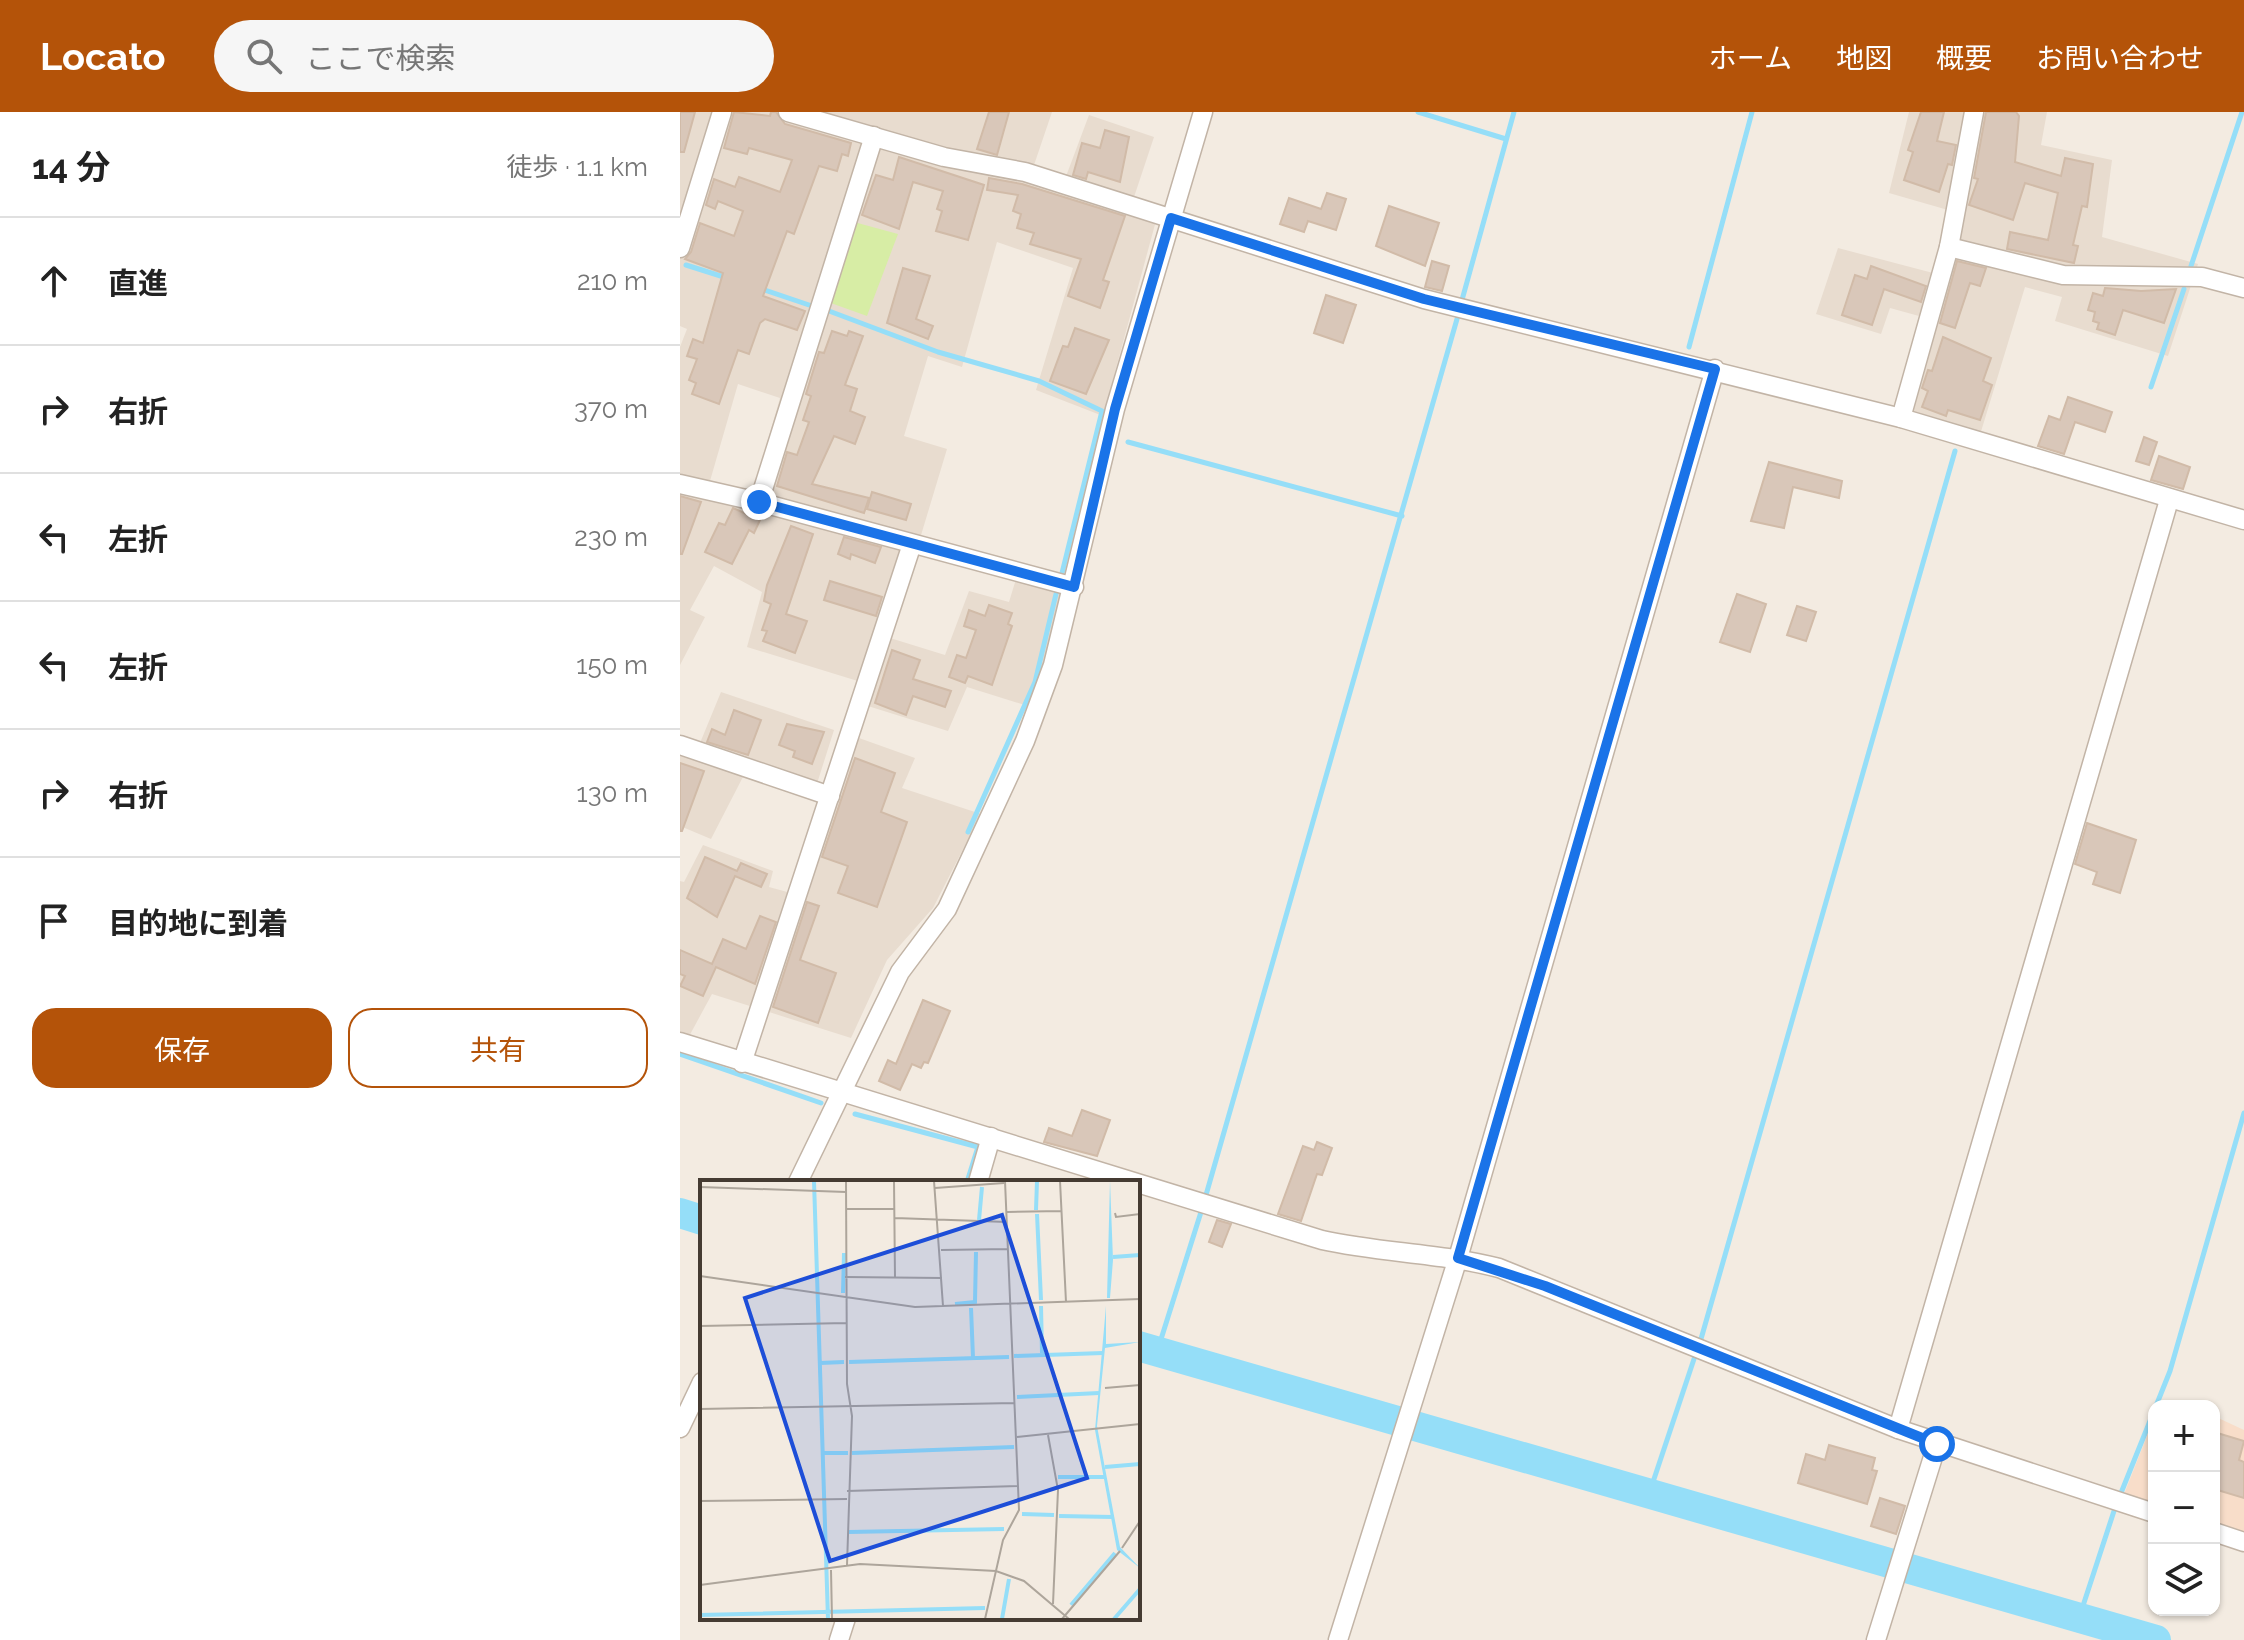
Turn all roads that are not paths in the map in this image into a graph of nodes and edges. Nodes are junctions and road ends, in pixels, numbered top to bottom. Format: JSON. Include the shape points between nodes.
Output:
{"nodes":[{"id":1,"x":722,"y":112,"type":"edge"},
{"id":2,"x":788,"y":112,"type":"edge"},
{"id":3,"x":1203,"y":112,"type":"edge"},
{"id":4,"x":1974,"y":112,"type":"edge"},
{"id":5,"x":874,"y":136,"type":"junction"},
{"id":6,"x":1171,"y":218,"type":"junction"},
{"id":7,"x":1949,"y":247,"type":"junction"},
{"id":8,"x":680,"y":248,"type":"edge"},
{"id":9,"x":2244,"y":288,"type":"edge"},
{"id":10,"x":1715,"y":369,"type":"junction"},
{"id":11,"x":1901,"y":418,"type":"junction"},
{"id":12,"x":680,"y":484,"type":"edge"},
{"id":13,"x":2169,"y":500,"type":"junction"},
{"id":14,"x":759,"y":502,"type":"junction"},
{"id":15,"x":2244,"y":520,"type":"edge"},
{"id":16,"x":912,"y":544,"type":"junction"},
{"id":17,"x":1074,"y":587,"type":"junction"},
{"id":18,"x":680,"y":745,"type":"edge"},
{"id":19,"x":830,"y":796,"type":"junction"},
{"id":20,"x":680,"y":1042,"type":"edge"},
{"id":21,"x":742,"y":1063,"type":"junction"},
{"id":22,"x":840,"y":1093,"type":"junction"},
{"id":23,"x":991,"y":1137,"type":"junction"},
{"id":24,"x":799,"y":1180,"type":"edge"},
{"id":25,"x":979,"y":1180,"type":"edge"},
{"id":26,"x":1129,"y":1180,"type":"edge"},
{"id":27,"x":1140,"y":1183,"type":"edge"},
{"id":28,"x":1458,"y":1258,"type":"junction"},
{"id":29,"x":700,"y":1386,"type":"edge"},
{"id":30,"x":680,"y":1428,"type":"edge"},
{"id":31,"x":1898,"y":1429,"type":"junction"},
{"id":32,"x":1937,"y":1444,"type":"junction"},
{"id":33,"x":2148,"y":1511,"type":"edge"},
{"id":34,"x":2220,"y":1534,"type":"edge"},
{"id":35,"x":2244,"y":1542,"type":"edge"},
{"id":36,"x":845,"y":1620,"type":"edge"},
{"id":37,"x":839,"y":1640,"type":"edge"},
{"id":38,"x":1338,"y":1640,"type":"edge"},
{"id":39,"x":1876,"y":1640,"type":"edge"}],
"edges":[{"from":1,"to":8,"type":"street"},
{"from":2,"to":5,"type":"street"},
{"from":3,"to":6,"type":"street"},
{"from":4,"to":7,"type":"street"},
{"from":5,"to":6,"type":"street","via":[[944,157],[1025,172]]},
{"from":5,"to":14,"type":"street"},
{"from":6,"to":10,"type":"street","via":[[1424,299]]},
{"from":6,"to":17,"type":"street","via":[[1115,409]]},
{"from":7,"to":9,"type":"street","via":[[2063,275],[2202,277]]},
{"from":7,"to":11,"type":"street"},
{"from":10,"to":11,"type":"street"},
{"from":10,"to":28,"type":"street"},
{"from":11,"to":13,"type":"street"},
{"from":12,"to":14,"type":"street"},
{"from":13,"to":15,"type":"street"},
{"from":13,"to":31,"type":"street"},
{"from":14,"to":16,"type":"street"},
{"from":16,"to":17,"type":"street"},
{"from":16,"to":19,"type":"street"},
{"from":17,"to":22,"type":"street","via":[[1025,741],[980,839],[947,909],[900,972]]},
{"from":18,"to":19,"type":"street"},
{"from":19,"to":21,"type":"street"},
{"from":20,"to":21,"type":"street"},
{"from":21,"to":22,"type":"street"},
{"from":22,"to":23,"type":"street"},
{"from":22,"to":24,"type":"street"},
{"from":23,"to":25,"type":"street"},
{"from":23,"to":26,"type":"street"},
{"from":27,"to":28,"type":"street","via":[[1322,1240]]},
{"from":28,"to":31,"type":"street","via":[[1545,1286]]},
{"from":28,"to":38,"type":"street"},
{"from":29,"to":30,"type":"street"},
{"from":31,"to":32,"type":"street"},
{"from":32,"to":33,"type":"street"},
{"from":32,"to":39,"type":"street"},
{"from":34,"to":35,"type":"street"},
{"from":36,"to":37,"type":"street"}]}
